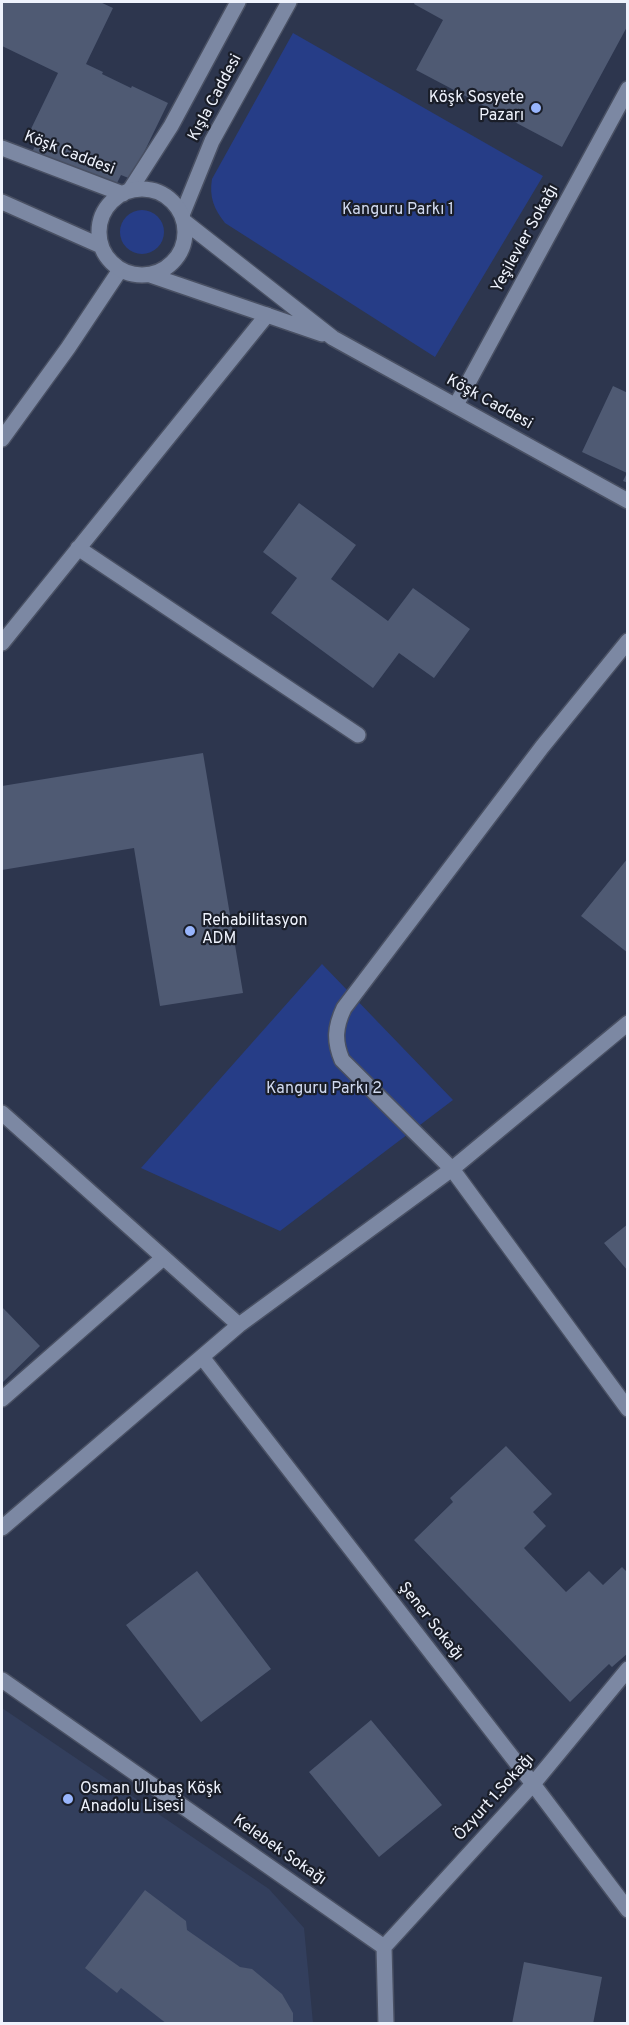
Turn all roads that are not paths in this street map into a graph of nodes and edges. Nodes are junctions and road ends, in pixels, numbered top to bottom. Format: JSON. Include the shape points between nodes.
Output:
{"nodes":[{"id":1,"x":238,"y":2,"type":"edge"},
{"id":2,"x":288,"y":2,"type":"edge"},
{"id":3,"x":627,"y":89,"type":"edge"},
{"id":4,"x":2,"y":148,"type":"edge"},
{"id":5,"x":127,"y":192,"type":"junction"},
{"id":6,"x":2,"y":202,"type":"edge"},
{"id":7,"x":183,"y":219,"type":"junction"},
{"id":8,"x":101,"y":246,"type":"junction"},
{"id":9,"x":120,"y":270,"type":"junction"},
{"id":10,"x":150,"y":275,"type":"junction"},
{"id":11,"x":267,"y":315,"type":"junction"},
{"id":12,"x":333,"y":338,"type":"junction"},
{"id":13,"x":456,"y":405,"type":"junction"},
{"id":14,"x":2,"y":440,"type":"edge"},
{"id":15,"x":627,"y":501,"type":"edge"},
{"id":16,"x":78,"y":548,"type":"junction"},
{"id":17,"x":627,"y":642,"type":"edge"},
{"id":18,"x":2,"y":643,"type":"edge"},
{"id":19,"x":358,"y":735,"type":"dead end"},
{"id":20,"x":627,"y":1023,"type":"edge"},
{"id":21,"x":2,"y":1113,"type":"edge"},
{"id":22,"x":452,"y":1169,"type":"junction"},
{"id":23,"x":163,"y":1258,"type":"junction"},
{"id":24,"x":239,"y":1325,"type":"junction"},
{"id":25,"x":202,"y":1357,"type":"junction"},
{"id":26,"x":2,"y":1400,"type":"edge"},
{"id":27,"x":627,"y":1409,"type":"edge"},
{"id":28,"x":2,"y":1528,"type":"edge"},
{"id":29,"x":627,"y":1669,"type":"edge"},
{"id":30,"x":2,"y":1680,"type":"edge"},
{"id":31,"x":533,"y":1784,"type":"junction"},
{"id":32,"x":627,"y":1910,"type":"edge"},
{"id":33,"x":384,"y":1947,"type":"junction"},
{"id":34,"x":386,"y":2024,"type":"edge"}],
"edges":[{"from":1,"to":5,"type":"street","name":"Kışla Caddesi","via":[[171,126]]},
{"from":2,"to":7,"type":"street","name":"Kışla Caddesi","via":[[212,141]]},
{"from":3,"to":13,"type":"street","name":"Yeşilevler Sokağı"},
{"from":4,"to":5,"type":"street","name":"Köşk Caddesi"},
{"from":5,"to":7,"type":"street","via":[[146,189],[161,193],[174,202]]},
{"from":5,"to":8,"type":"street","via":[[110,203],[102,216]]},
{"from":6,"to":8,"type":"street"},
{"from":7,"to":10,"type":"street","via":[[186,238],[181,253],[171,265]]},
{"from":7,"to":12,"type":"street"},
{"from":8,"to":9,"type":"street","via":[[108,260]]},
{"from":9,"to":10,"type":"street"},
{"from":9,"to":14,"type":"street"},
{"from":10,"to":11,"type":"street"},
{"from":11,"to":12,"type":"street"},
{"from":11,"to":16,"type":"street"},
{"from":12,"to":13,"type":"street","name":"Köşk Caddesi"},
{"from":13,"to":15,"type":"street","name":"Köşk Caddesi"},
{"from":16,"to":18,"type":"street"},
{"from":16,"to":19,"type":"street"},
{"from":17,"to":22,"type":"street","via":[[535,756],[338,1020],[335,1034],[342,1060]]},
{"from":20,"to":22,"type":"street"},
{"from":21,"to":23,"type":"street"},
{"from":22,"to":24,"type":"street"},
{"from":22,"to":27,"type":"street"},
{"from":23,"to":24,"type":"street"},
{"from":23,"to":26,"type":"street"},
{"from":24,"to":25,"type":"street"},
{"from":25,"to":28,"type":"street"},
{"from":25,"to":31,"type":"street","name":"Şener Sokağı"},
{"from":29,"to":31,"type":"street","name":"Özyurt 1.Sokağı"},
{"from":30,"to":33,"type":"street","name":"Kelebek Sokağı"},
{"from":31,"to":32,"type":"street","name":"Şener Sokağı"},
{"from":31,"to":33,"type":"street","name":"Özyurt 1.Sokağı"},
{"from":33,"to":34,"type":"street"}]}
